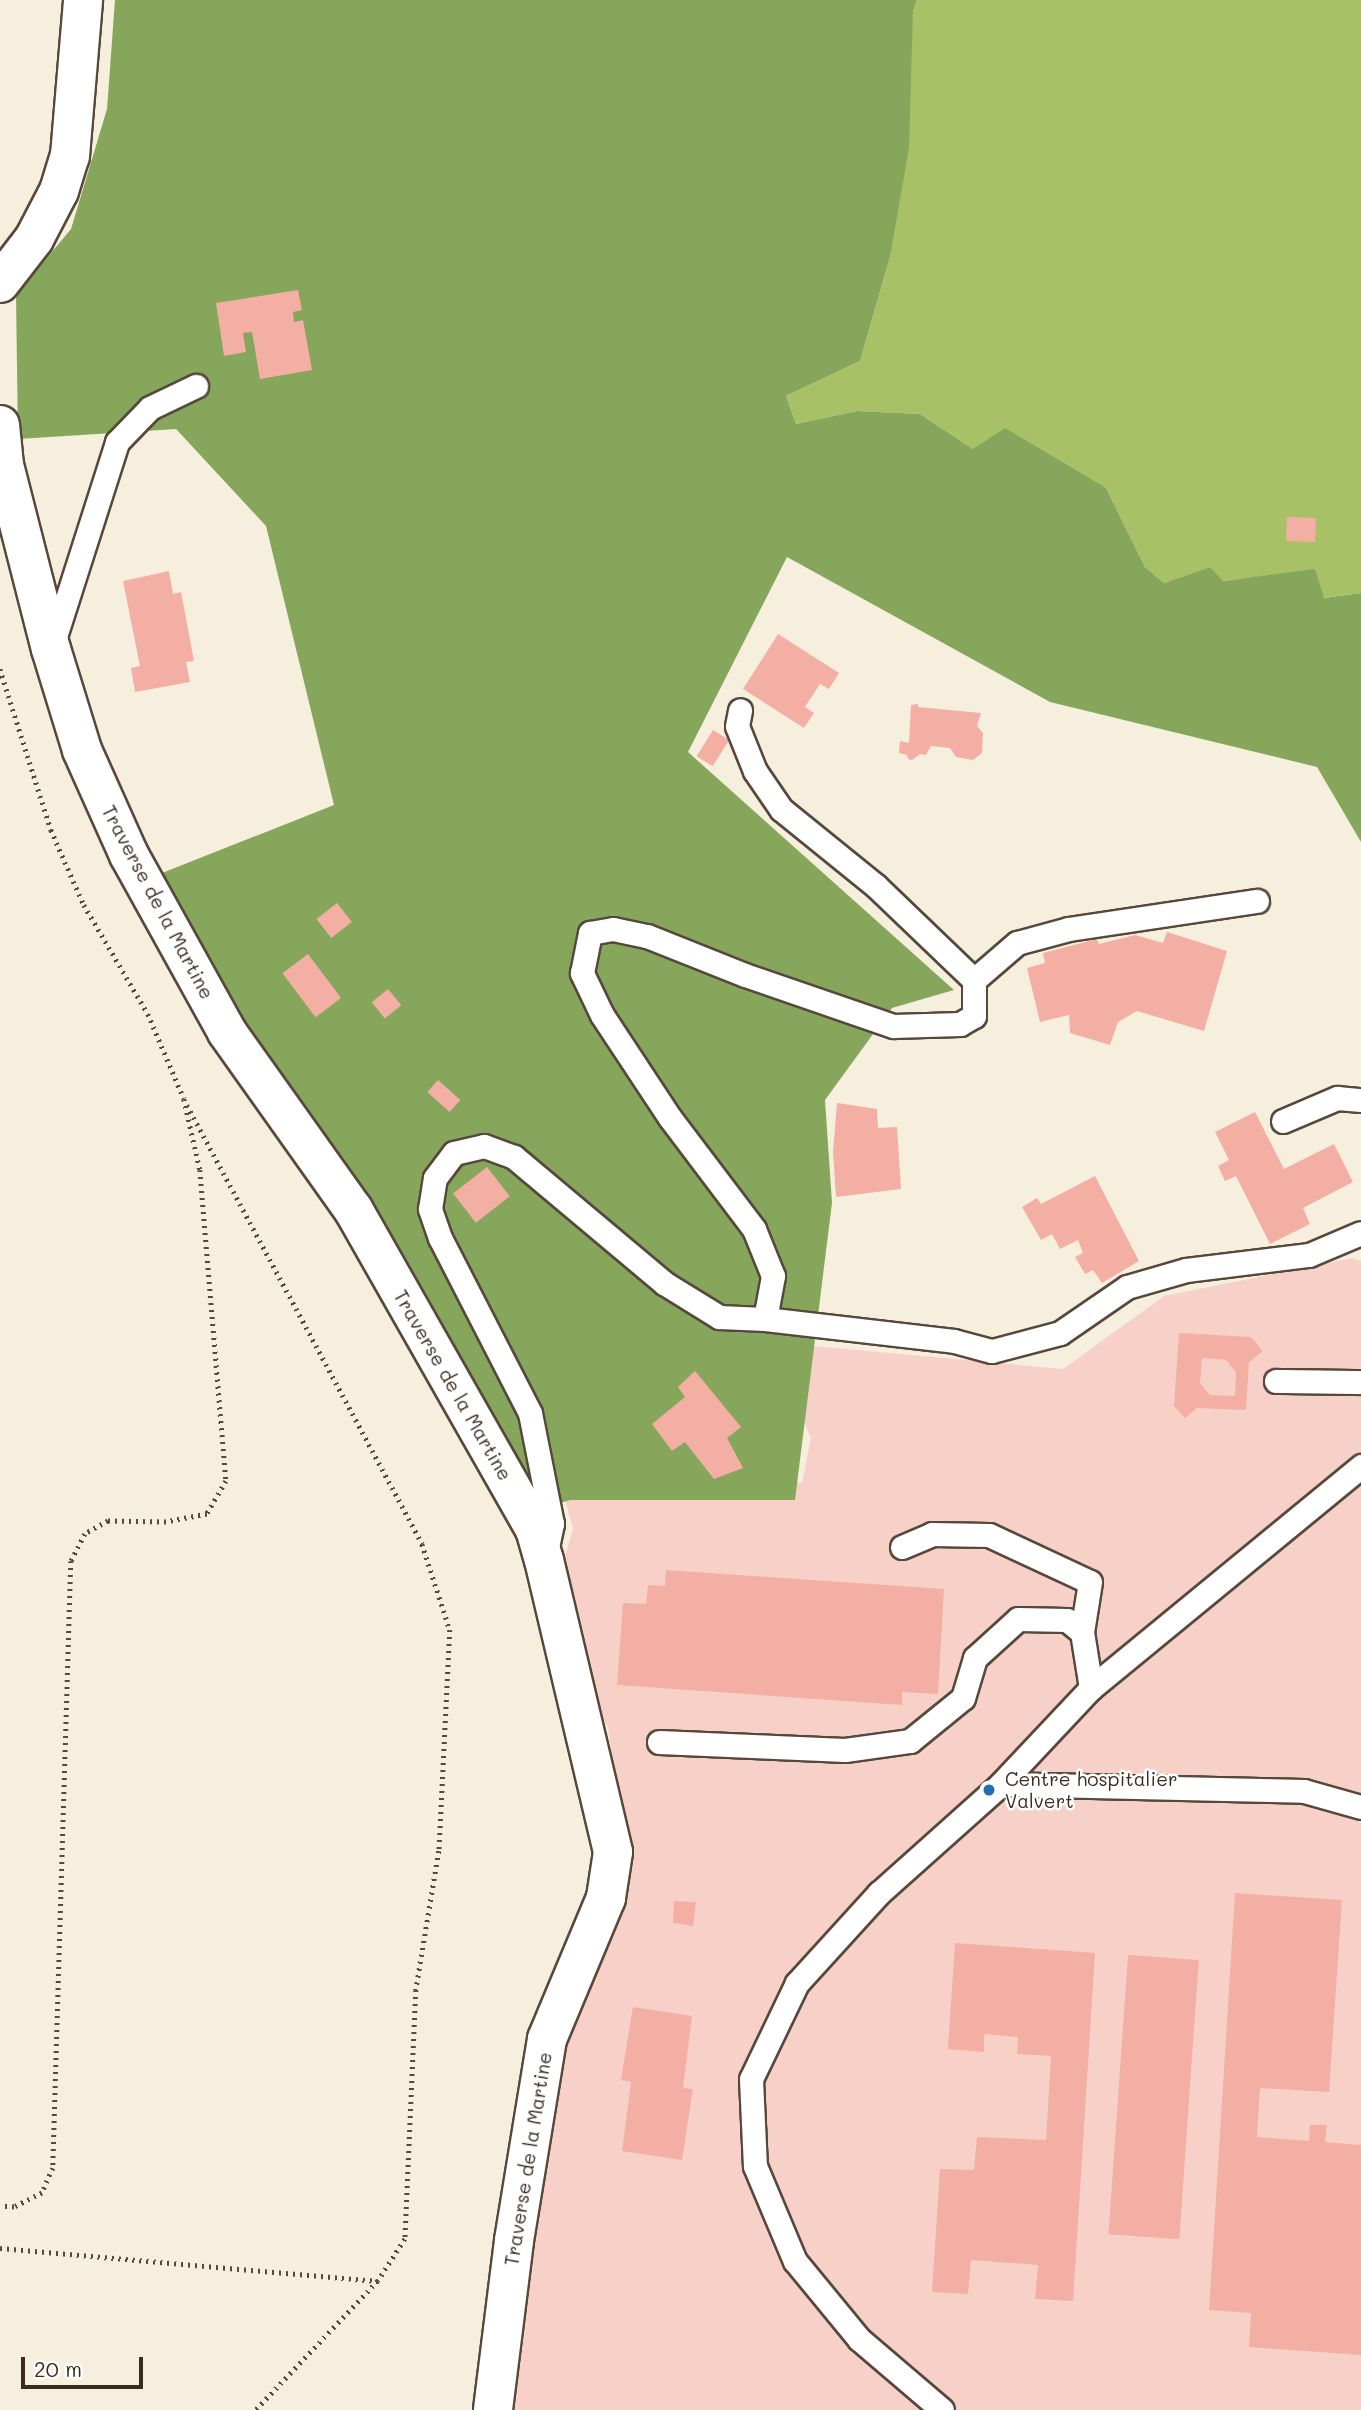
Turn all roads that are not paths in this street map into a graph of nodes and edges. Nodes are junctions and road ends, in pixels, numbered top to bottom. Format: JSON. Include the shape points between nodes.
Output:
{"nodes":[{"id":1,"x":83,"y":0,"type":"edge"},
{"id":2,"x":0,"y":283,"type":"edge"},
{"id":3,"x":196,"y":386,"type":"dead end"},
{"id":4,"x":0,"y":425,"type":"edge"},
{"id":5,"x":51,"y":649,"type":"junction"},
{"id":6,"x":740,"y":710,"type":"dead end"},
{"id":7,"x":1257,"y":901,"type":"dead end"},
{"id":8,"x":974,"y":980,"type":"junction"},
{"id":9,"x":1361,"y":1100,"type":"edge"},
{"id":10,"x":1283,"y":1121,"type":"dead end"},
{"id":11,"x":1361,"y":1233,"type":"edge"},
{"id":12,"x":765,"y":1319,"type":"junction"},
{"id":13,"x":1276,"y":1381,"type":"dead end"},
{"id":14,"x":1361,"y":1382,"type":"edge"},
{"id":15,"x":1361,"y":1466,"type":"edge"},
{"id":16,"x":902,"y":1547,"type":"dead end"},
{"id":17,"x":544,"y":1560,"type":"junction"},
{"id":18,"x":1082,"y":1632,"type":"junction"},
{"id":19,"x":1091,"y":1688,"type":"junction"},
{"id":20,"x":659,"y":1742,"type":"dead end"},
{"id":21,"x":1001,"y":1784,"type":"junction"},
{"id":22,"x":1361,"y":1807,"type":"edge"},
{"id":23,"x":493,"y":2410,"type":"edge"},
{"id":24,"x":942,"y":2410,"type":"edge"}],
"edges":[{"from":1,"to":2,"type":"street","via":[[70,156],[34,239]]},
{"from":3,"to":5,"type":"lane","via":[[150,408],[117,442]]},
{"from":4,"to":5,"type":"street","name":"Traverse de la Martine","via":[[4,465]]},
{"from":5,"to":17,"type":"street","name":"Traverse de la Martine","via":[[82,750],[129,855],[227,1032],[353,1209],[536,1529]]},
{"from":6,"to":8,"type":"lane","via":[[737,726],[750,760],[782,809],[876,887]]},
{"from":7,"to":8,"type":"lane","via":[[1069,929],[1017,943]]},
{"from":8,"to":12,"type":"lane","via":[[974,1016],[960,1024],[893,1026],[647,936],[613,929],[590,933],[582,974],[602,1015],[670,1118],[754,1229],[773,1276]]},
{"from":9,"to":10,"type":"lane","via":[[1337,1098]]},
{"from":11,"to":12,"type":"lane","via":[[1309,1255],[1186,1270],[1127,1287],[1060,1333],[992,1351],[954,1342]]},
{"from":12,"to":17,"type":"lane","via":[[719,1317],[664,1283],[514,1157],[484,1146],[454,1153],[435,1178],[430,1209],[440,1238],[530,1413],[552,1524]]},
{"from":13,"to":14,"type":"lane"},
{"from":15,"to":19,"type":"lane"},
{"from":16,"to":18,"type":"lane","via":[[932,1534],[989,1535],[1090,1582]]},
{"from":17,"to":23,"type":"street","name":"Traverse de la Martine","via":[[613,1852],[606,1898],[547,2039],[514,2241]]},
{"from":18,"to":19,"type":"lane"},
{"from":18,"to":20,"type":"lane","via":[[1067,1620],[1018,1619],[975,1658],[962,1698],[910,1741],[845,1750]]},
{"from":19,"to":21,"type":"lane"},
{"from":21,"to":22,"type":"lane","via":[[1304,1791]]},
{"from":21,"to":24,"type":"lane","via":[[879,1893],[797,1983],[751,2079],[754,2166],[795,2261],[859,2339]]}]}
